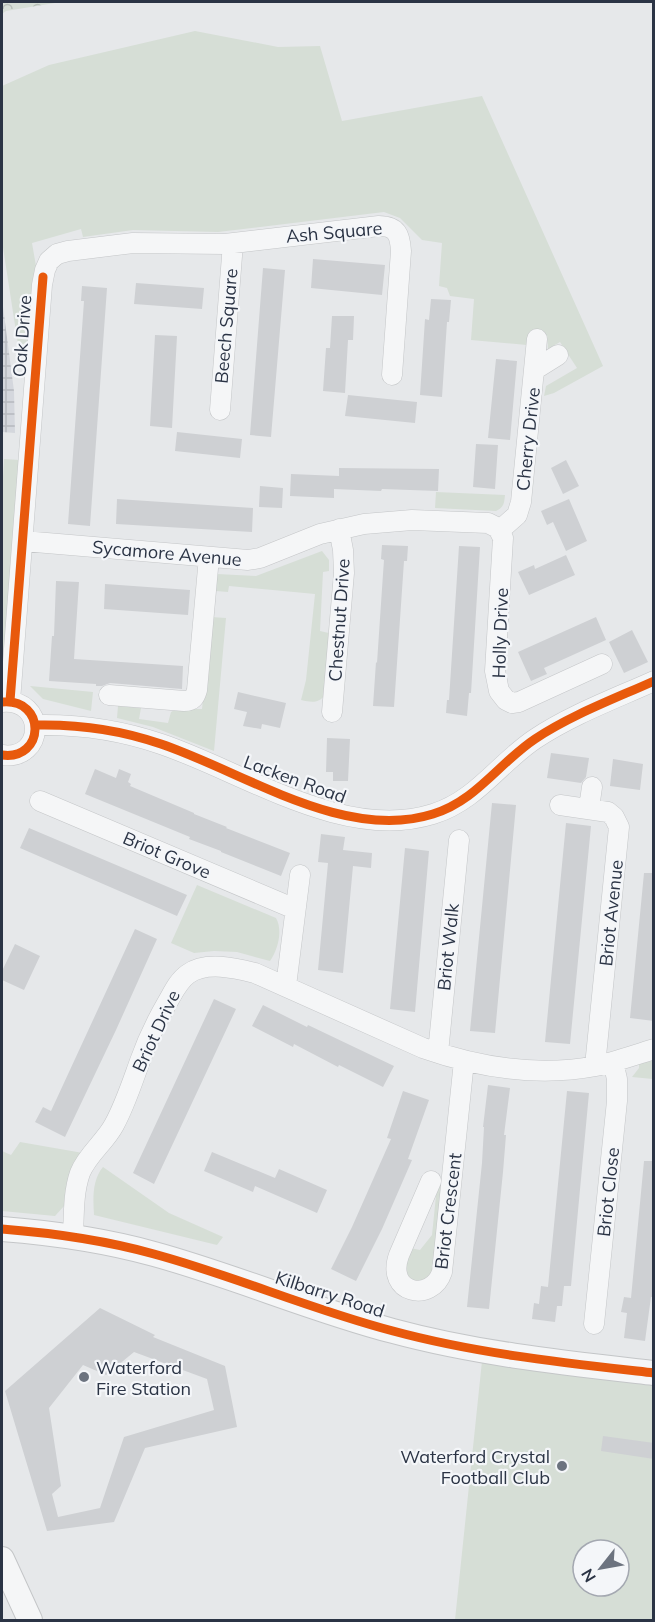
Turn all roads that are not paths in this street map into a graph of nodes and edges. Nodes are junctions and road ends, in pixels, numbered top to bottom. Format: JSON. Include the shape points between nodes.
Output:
{"nodes":[{"id":1,"x":233,"y":243,"type":"junction"},
{"id":2,"x":537,"y":339,"type":"dead end"},
{"id":3,"x":558,"y":355,"type":"dead end"},
{"id":4,"x":534,"y":370,"type":"junction"},
{"id":5,"x":392,"y":375,"type":"dead end"},
{"id":6,"x":219,"y":410,"type":"dead end"},
{"id":7,"x":339,"y":529,"type":"junction"},
{"id":8,"x":500,"y":530,"type":"junction"},
{"id":9,"x":22,"y":541,"type":"junction"},
{"id":10,"x":209,"y":557,"type":"junction"},
{"id":11,"x":602,"y":664,"type":"dead end"},
{"id":12,"x":654,"y":681,"type":"edge"},
{"id":13,"x":109,"y":695,"type":"dead end"},
{"id":14,"x":6,"y":701,"type":"edge"},
{"id":15,"x":332,"y":712,"type":"dead end"},
{"id":16,"x":35,"y":725,"type":"junction"},
{"id":17,"x":2,"y":761,"type":"edge"},
{"id":18,"x":592,"y":787,"type":"dead end"},
{"id":19,"x":39,"y":801,"type":"dead end"},
{"id":20,"x":560,"y":805,"type":"dead end"},
{"id":21,"x":589,"y":808,"type":"junction"},
{"id":22,"x":459,"y":840,"type":"dead end"},
{"id":23,"x":300,"y":875,"type":"dead end"},
{"id":24,"x":295,"y":909,"type":"junction"},
{"id":25,"x":286,"y":986,"type":"junction"},
{"id":26,"x":654,"y":1049,"type":"edge"},
{"id":27,"x":438,"y":1053,"type":"junction"},
{"id":28,"x":464,"y":1061,"type":"junction"},
{"id":29,"x":604,"y":1064,"type":"junction"},
{"id":30,"x":431,"y":1181,"type":"dead end"},
{"id":31,"x":2,"y":1228,"type":"edge"},
{"id":32,"x":73,"y":1237,"type":"junction"},
{"id":33,"x":594,"y":1324,"type":"dead end"},
{"id":34,"x":654,"y":1373,"type":"edge"},
{"id":35,"x":2,"y":1559,"type":"edge"},
{"id":36,"x":30,"y":1620,"type":"edge"}],
"edges":[{"from":1,"to":5,"type":"street","name":"Ash Square","via":[[379,226],[392,228],[400,238],[401,251]]},
{"from":1,"to":6,"type":"street","name":"Beech Square"},
{"from":1,"to":9,"type":"street","name":"Oak Drive","via":[[126,244],[68,251],[49,261],[42,285]]},
{"from":2,"to":4,"type":"street","name":"Cherry Drive"},
{"from":3,"to":4,"type":"street"},
{"from":4,"to":8,"type":"street","name":"Cherry Drive","via":[[521,502],[517,515]]},
{"from":7,"to":8,"type":"street","name":"Sycamore Avenue","via":[[412,520],[489,522]]},
{"from":7,"to":10,"type":"street","name":"Sycamore Avenue","via":[[255,559]]},
{"from":7,"to":15,"type":"street","name":"Chestnut Drive","via":[[344,573]]},
{"from":8,"to":11,"type":"street","name":"Holly Drive","via":[[503,546],[495,665],[503,698],[519,702]]},
{"from":9,"to":10,"type":"street","name":"Sycamore Avenue"},
{"from":9,"to":14,"type":"street"},
{"from":10,"to":13,"type":"street","via":[[195,697],[184,701]]},
{"from":12,"to":16,"type":"street","name":"Lacken Road","via":[[535,739],[459,804],[433,815],[402,820],[359,818],[317,808],[183,752],[131,735],[80,726]]},
{"from":14,"to":16,"type":"street","via":[[24,706]]},
{"from":16,"to":17,"type":"street","via":[[27,749]]},
{"from":18,"to":21,"type":"street"},
{"from":19,"to":24,"type":"street","name":"Briot Grove"},
{"from":20,"to":21,"type":"street","name":"Briot Avenue"},
{"from":21,"to":29,"type":"street","name":"Briot Avenue","via":[[613,815],[619,831]]},
{"from":22,"to":27,"type":"street","name":"Briot Walk"},
{"from":23,"to":24,"type":"street"},
{"from":24,"to":25,"type":"street"},
{"from":25,"to":27,"type":"street","name":"Briot Drive"},
{"from":25,"to":32,"type":"street","name":"Briot Drive","via":[[230,968],[200,968],[182,978],[153,1028],[117,1119],[82,1168]]},
{"from":26,"to":29,"type":"street","name":"Briot Drive"},
{"from":27,"to":28,"type":"street","name":"Briot Drive"},
{"from":28,"to":29,"type":"street","name":"Briot Drive","via":[[533,1070]]},
{"from":28,"to":30,"type":"street","name":"Briot Crescent","via":[[442,1272],[433,1286],[416,1290],[402,1283],[396,1267]]},
{"from":29,"to":33,"type":"street","name":"Briot Close","via":[[616,1073],[618,1093]]},
{"from":31,"to":32,"type":"street","name":"Kilbarry Road"},
{"from":32,"to":34,"type":"street","name":"Kilbarry Road","via":[[156,1254],[351,1319],[433,1341],[550,1361]]},
{"from":35,"to":36,"type":"street"}]}
